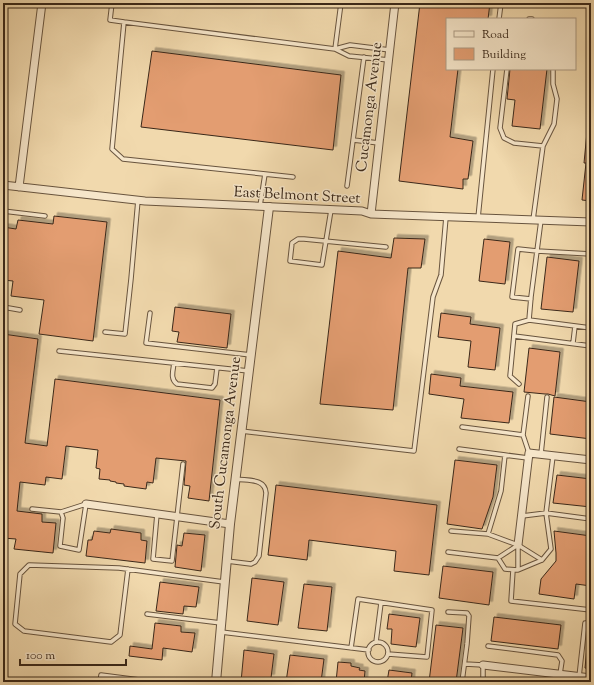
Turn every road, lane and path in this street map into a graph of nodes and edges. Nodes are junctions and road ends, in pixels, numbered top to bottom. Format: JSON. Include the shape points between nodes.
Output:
{"nodes":[{"id":1,"x":42,"y":3,"type":"edge"},
{"id":2,"x":112,"y":3,"type":"edge"},
{"id":3,"x":341,"y":3,"type":"edge"},
{"id":4,"x":395,"y":3,"type":"edge"},
{"id":5,"x":501,"y":3,"type":"edge"},
{"id":6,"x":499,"y":18,"type":"edge"},
{"id":7,"x":124,"y":22,"type":"junction"},
{"id":8,"x":335,"y":49,"type":"junction"},
{"id":9,"x":390,"y":50,"type":"junction"},
{"id":10,"x":364,"y":57,"type":"junction"},
{"id":11,"x":389,"y":60,"type":"junction"},
{"id":12,"x":493,"y":70,"type":"edge"},
{"id":13,"x":507,"y":70,"type":"edge"},
{"id":14,"x":553,"y":70,"type":"edge"},
{"id":15,"x":353,"y":140,"type":"junction"},
{"id":16,"x":379,"y":143,"type":"junction"},
{"id":17,"x":543,"y":146,"type":"junction"},
{"id":18,"x":265,"y":174,"type":"junction"},
{"id":19,"x":293,"y":177,"type":"dead end"},
{"id":20,"x":3,"y":185,"type":"edge"},
{"id":21,"x":347,"y":186,"type":"dead end"},
{"id":22,"x":19,"y":187,"type":"junction"},
{"id":23,"x":138,"y":200,"type":"junction"},
{"id":24,"x":260,"y":206,"type":"junction"},
{"id":25,"x":269,"y":207,"type":"junction"},
{"id":26,"x":331,"y":210,"type":"junction"},
{"id":27,"x":3,"y":211,"type":"edge"},
{"id":28,"x":371,"y":214,"type":"junction"},
{"id":29,"x":45,"y":216,"type":"dead end"},
{"id":30,"x":446,"y":217,"type":"junction"},
{"id":31,"x":478,"y":218,"type":"junction"},
{"id":32,"x":533,"y":220,"type":"junction"},
{"id":33,"x":541,"y":220,"type":"junction"},
{"id":34,"x":591,"y":222,"type":"edge"},
{"id":35,"x":326,"y":240,"type":"junction"},
{"id":36,"x":386,"y":247,"type":"dead end"},
{"id":37,"x":537,"y":251,"type":"junction"},
{"id":38,"x":591,"y":254,"type":"edge"},
{"id":39,"x":531,"y":299,"type":"junction"},
{"id":40,"x":3,"y":307,"type":"edge"},
{"id":41,"x":20,"y":310,"type":"dead end"},
{"id":42,"x":150,"y":313,"type":"dead end"},
{"id":43,"x":529,"y":320,"type":"junction"},
{"id":44,"x":575,"y":326,"type":"junction"},
{"id":45,"x":591,"y":328,"type":"edge"},
{"id":46,"x":105,"y":332,"type":"dead end"},
{"id":47,"x":514,"y":336,"type":"junction"},
{"id":48,"x":573,"y":343,"type":"junction"},
{"id":49,"x":591,"y":346,"type":"edge"},
{"id":50,"x":59,"y":351,"type":"dead end"},
{"id":51,"x":251,"y":355,"type":"junction"},
{"id":52,"x":174,"y":363,"type":"junction"},
{"id":53,"x":217,"y":368,"type":"junction"},
{"id":54,"x":249,"y":371,"type":"junction"},
{"id":55,"x":519,"y":384,"type":"dead end"},
{"id":56,"x":528,"y":396,"type":"dead end"},
{"id":57,"x":547,"y":398,"type":"dead end"},
{"id":58,"x":462,"y":427,"type":"dead end"},
{"id":59,"x":242,"y":431,"type":"junction"},
{"id":60,"x":523,"y":435,"type":"junction"},
{"id":61,"x":459,"y":449,"type":"dead end"},
{"id":62,"x":541,"y":454,"type":"junction"},
{"id":63,"x":505,"y":455,"type":"junction"},
{"id":64,"x":529,"y":456,"type":"junction"},
{"id":65,"x":553,"y":456,"type":"junction"},
{"id":66,"x":591,"y":460,"type":"edge"},
{"id":67,"x":182,"y":464,"type":"dead end"},
{"id":68,"x":236,"y":479,"type":"junction"},
{"id":69,"x":86,"y":504,"type":"junction"},
{"id":70,"x":32,"y":508,"type":"dead end"},
{"id":71,"x":60,"y":512,"type":"junction"},
{"id":72,"x":546,"y":513,"type":"junction"},
{"id":73,"x":157,"y":514,"type":"junction"},
{"id":74,"x":522,"y":516,"type":"junction"},
{"id":75,"x":177,"y":517,"type":"junction"},
{"id":76,"x":591,"y":519,"type":"edge"},
{"id":77,"x":230,"y":524,"type":"junction"},
{"id":78,"x":451,"y":531,"type":"dead end"},
{"id":79,"x":488,"y":534,"type":"junction"},
{"id":80,"x":518,"y":545,"type":"junction"},
{"id":81,"x":448,"y":552,"type":"dead end"},
{"id":82,"x":498,"y":558,"type":"junction"},
{"id":83,"x":542,"y":560,"type":"junction"},
{"id":84,"x":227,"y":561,"type":"junction"},
{"id":85,"x":128,"y":569,"type":"junction"},
{"id":86,"x":513,"y":570,"type":"junction"},
{"id":87,"x":518,"y":570,"type":"junction"},
{"id":88,"x":225,"y":582,"type":"junction"},
{"id":89,"x":381,"y":603,"type":"junction"},
{"id":90,"x":591,"y":610,"type":"edge"},
{"id":91,"x":448,"y":612,"type":"dead end"},
{"id":92,"x":147,"y":614,"type":"dead end"},
{"id":93,"x":222,"y":623,"type":"junction"},
{"id":94,"x":591,"y":624,"type":"edge"},
{"id":95,"x":221,"y":632,"type":"junction"},
{"id":96,"x":376,"y":642,"type":"junction"},
{"id":97,"x":488,"y":646,"type":"dead end"},
{"id":98,"x":351,"y":648,"type":"junction"},
{"id":99,"x":369,"y":650,"type":"junction"},
{"id":100,"x":388,"y":654,"type":"junction"},
{"id":101,"x":465,"y":664,"type":"junction"},
{"id":102,"x":483,"y":665,"type":"junction"},
{"id":103,"x":560,"y":677,"type":"edge"},
{"id":104,"x":579,"y":677,"type":"junction"},
{"id":105,"x":591,"y":678,"type":"edge"},
{"id":106,"x":100,"y":682,"type":"edge"},
{"id":107,"x":154,"y":682,"type":"edge"},
{"id":108,"x":216,"y":682,"type":"edge"},
{"id":109,"x":462,"y":682,"type":"edge"},
{"id":110,"x":484,"y":682,"type":"edge"}],
"edges":[{"from":1,"to":22,"type":"street"},
{"from":2,"to":7,"type":"lane","via":[[110,20]]},
{"from":3,"to":8,"type":"lane"},
{"from":4,"to":9,"type":"street","name":"Cucamonga Avenue"},
{"from":5,"to":6,"type":"lane"},
{"from":7,"to":8,"type":"lane"},
{"from":7,"to":18,"type":"lane","via":[[112,149],[123,159]]},
{"from":8,"to":9,"type":"lane","via":[[350,45]]},
{"from":8,"to":10,"type":"lane","via":[[349,56]]},
{"from":9,"to":11,"type":"street","name":"Cucamonga Avenue"},
{"from":10,"to":11,"type":"lane"},
{"from":10,"to":15,"type":"lane"},
{"from":11,"to":16,"type":"street","name":"Cucamonga Avenue"},
{"from":12,"to":31,"type":"lane"},
{"from":13,"to":17,"type":"lane","via":[[500,128],[504,138],[514,143]]},
{"from":14,"to":17,"type":"lane","via":[[557,99],[554,124]]},
{"from":15,"to":16,"type":"lane"},
{"from":15,"to":21,"type":"lane"},
{"from":16,"to":28,"type":"street","name":"Cucamonga Avenue"},
{"from":17,"to":32,"type":"lane"},
{"from":18,"to":19,"type":"lane"},
{"from":18,"to":24,"type":"lane"},
{"from":20,"to":22,"type":"street","name":"East Belmont Street"},
{"from":22,"to":23,"type":"street","name":"East Belmont Street"},
{"from":23,"to":24,"type":"street","name":"East Belmont Street"},
{"from":23,"to":46,"type":"lane","via":[[125,334]]},
{"from":24,"to":25,"type":"street","name":"East Belmont Street"},
{"from":25,"to":26,"type":"street","name":"East Belmont Street"},
{"from":25,"to":51,"type":"street","name":"South Cucamonga Avenue"},
{"from":26,"to":28,"type":"street","name":"East Belmont Street","via":[[362,211]]},
{"from":26,"to":35,"type":"lane"},
{"from":27,"to":29,"type":"lane"},
{"from":28,"to":30,"type":"street","name":"East Belmont Street"},
{"from":30,"to":31,"type":"street","name":"East Belmont Street"},
{"from":30,"to":59,"type":"lane","via":[[441,275],[433,297],[414,451]]},
{"from":31,"to":32,"type":"street","name":"East Belmont Street"},
{"from":32,"to":33,"type":"street","name":"East Belmont Street"},
{"from":33,"to":34,"type":"street","name":"East Belmont Street"},
{"from":33,"to":37,"type":"lane"},
{"from":35,"to":35,"type":"lane","via":[[322,265],[290,261],[292,243],[298,239]]},
{"from":35,"to":36,"type":"lane"},
{"from":37,"to":38,"type":"lane"},
{"from":37,"to":39,"type":"lane"},
{"from":37,"to":39,"type":"lane","via":[[518,249],[512,297]]},
{"from":39,"to":43,"type":"lane"},
{"from":40,"to":41,"type":"lane"},
{"from":42,"to":51,"type":"lane","via":[[146,343]]},
{"from":43,"to":44,"type":"lane"},
{"from":43,"to":47,"type":"lane","via":[[515,324]]},
{"from":44,"to":45,"type":"lane"},
{"from":44,"to":48,"type":"lane"},
{"from":47,"to":48,"type":"lane"},
{"from":47,"to":55,"type":"lane","via":[[510,376]]},
{"from":48,"to":49,"type":"lane"},
{"from":50,"to":52,"type":"lane"},
{"from":51,"to":54,"type":"street","name":"South Cucamonga Avenue"},
{"from":52,"to":53,"type":"lane"},
{"from":52,"to":53,"type":"lane","via":[[172,378],[177,384],[212,388]]},
{"from":53,"to":54,"type":"lane"},
{"from":54,"to":59,"type":"street","name":"South Cucamonga Avenue"},
{"from":56,"to":60,"type":"lane"},
{"from":57,"to":62,"type":"lane"},
{"from":58,"to":60,"type":"lane"},
{"from":59,"to":68,"type":"street","name":"South Cucamonga Avenue"},
{"from":60,"to":64,"type":"lane"},
{"from":61,"to":63,"type":"lane"},
{"from":62,"to":64,"type":"street"},
{"from":62,"to":65,"type":"street"},
{"from":63,"to":64,"type":"lane"},
{"from":63,"to":79,"type":"lane","via":[[501,491]]},
{"from":64,"to":74,"type":"street"},
{"from":65,"to":66,"type":"street"},
{"from":65,"to":72,"type":"lane"},
{"from":67,"to":75,"type":"lane"},
{"from":68,"to":77,"type":"street","name":"South Cucamonga Avenue"},
{"from":68,"to":84,"type":"lane","via":[[259,482],[266,487],[266,493],[259,556],[251,564]]},
{"from":69,"to":71,"type":"lane"},
{"from":69,"to":71,"type":"lane","via":[[79,550],[60,546],[63,518]]},
{"from":69,"to":73,"type":"street"},
{"from":70,"to":71,"type":"lane"},
{"from":72,"to":74,"type":"lane"},
{"from":72,"to":76,"type":"lane"},
{"from":72,"to":83,"type":"lane","via":[[551,550]]},
{"from":73,"to":75,"type":"street"},
{"from":73,"to":75,"type":"lane","via":[[153,559],[172,561]]},
{"from":74,"to":80,"type":"street"},
{"from":75,"to":77,"type":"street"},
{"from":77,"to":84,"type":"street","name":"South Cucamonga Avenue"},
{"from":78,"to":79,"type":"lane"},
{"from":79,"to":80,"type":"lane"},
{"from":80,"to":82,"type":"lane"},
{"from":80,"to":83,"type":"lane"},
{"from":80,"to":87,"type":"lane"},
{"from":81,"to":82,"type":"lane"},
{"from":82,"to":86,"type":"lane","via":[[505,569]]},
{"from":83,"to":87,"type":"lane"},
{"from":84,"to":88,"type":"street","name":"South Cucamonga Avenue"},
{"from":85,"to":85,"type":"lane","via":[[29,565],[20,574],[15,624],[24,631],[112,642],[120,635]]},
{"from":85,"to":88,"type":"lane"},
{"from":86,"to":87,"type":"lane"},
{"from":86,"to":90,"type":"lane","via":[[511,601]]},
{"from":88,"to":93,"type":"street","name":"South Cucamonga Avenue"},
{"from":89,"to":96,"type":"lane"},
{"from":89,"to":98,"type":"lane","via":[[358,599]]},
{"from":89,"to":100,"type":"lane","via":[[432,610],[427,657]]},
{"from":91,"to":101,"type":"lane","via":[[466,613],[469,616]]},
{"from":92,"to":93,"type":"lane"},
{"from":93,"to":95,"type":"street","name":"South Cucamonga Avenue"},
{"from":94,"to":104,"type":"lane","via":[[585,623]]},
{"from":95,"to":98,"type":"lane"},
{"from":95,"to":108,"type":"street","name":"South Cucamonga Avenue"},
{"from":96,"to":99,"type":"lane"},
{"from":96,"to":100,"type":"lane","via":[[385,645]]},
{"from":97,"to":103,"type":"lane","via":[[558,655],[562,661]]},
{"from":98,"to":99,"type":"lane"},
{"from":99,"to":100,"type":"lane","via":[[370,657],[378,662],[385,659]]},
{"from":101,"to":102,"type":"lane"},
{"from":101,"to":109,"type":"lane"},
{"from":102,"to":103,"type":"street"},
{"from":102,"to":110,"type":"lane"},
{"from":103,"to":104,"type":"street"},
{"from":104,"to":105,"type":"street"},
{"from":106,"to":107,"type":"lane","via":[[100,676]]}]}
